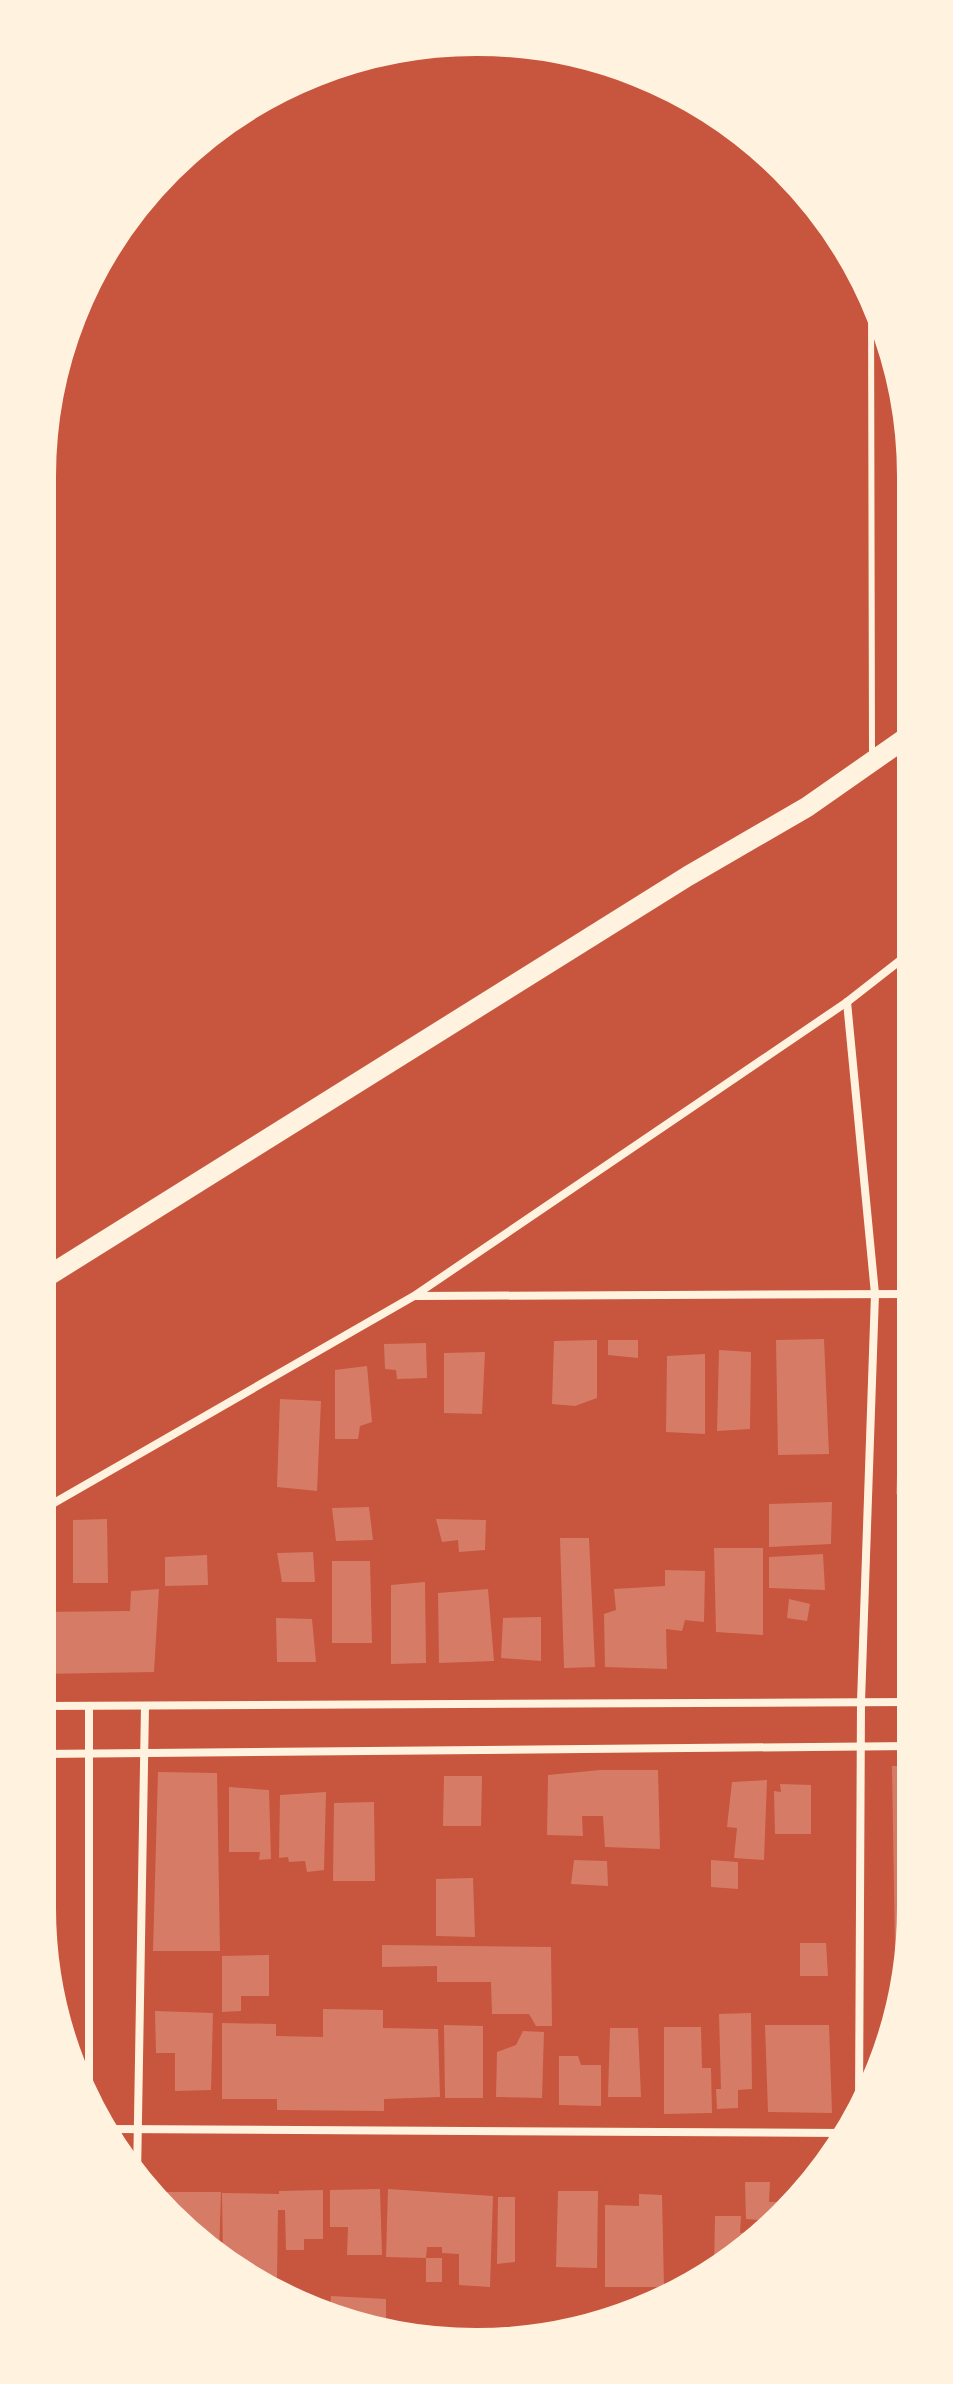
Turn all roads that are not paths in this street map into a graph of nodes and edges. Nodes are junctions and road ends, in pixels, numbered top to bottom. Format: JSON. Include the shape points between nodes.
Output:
{"nodes":[{"id":1,"x":871,"y":326,"type":"edge"},
{"id":2,"x":899,"y":742,"type":"edge"},
{"id":3,"x":872,"y":759,"type":"junction"},
{"id":4,"x":899,"y":961,"type":"edge"},
{"id":5,"x":847,"y":1002,"type":"junction"},
{"id":6,"x":54,"y":1272,"type":"edge"},
{"id":7,"x":875,"y":1294,"type":"junction"},
{"id":8,"x":899,"y":1294,"type":"edge"},
{"id":9,"x":414,"y":1296,"type":"junction"},
{"id":10,"x":54,"y":1503,"type":"edge"},
{"id":11,"x":861,"y":1702,"type":"junction"},
{"id":12,"x":899,"y":1702,"type":"edge"},
{"id":13,"x":54,"y":1706,"type":"edge"},
{"id":14,"x":89,"y":1706,"type":"junction"},
{"id":15,"x":145,"y":1706,"type":"junction"},
{"id":16,"x":860,"y":1746,"type":"junction"},
{"id":17,"x":899,"y":1746,"type":"edge"},
{"id":18,"x":144,"y":1753,"type":"junction"},
{"id":19,"x":54,"y":1754,"type":"edge"},
{"id":20,"x":89,"y":1754,"type":"junction"},
{"id":21,"x":89,"y":2075,"type":"edge"},
{"id":22,"x":859,"y":2086,"type":"edge"},
{"id":23,"x":117,"y":2129,"type":"edge"},
{"id":24,"x":138,"y":2129,"type":"junction"},
{"id":25,"x":834,"y":2133,"type":"edge"},
{"id":26,"x":137,"y":2160,"type":"edge"}],
"edges":[{"from":1,"to":3,"type":"lane"},
{"from":2,"to":3,"type":"main road"},
{"from":3,"to":6,"type":"main road","via":[[807,807]]},
{"from":4,"to":5,"type":"street"},
{"from":5,"to":7,"type":"street"},
{"from":5,"to":9,"type":"street"},
{"from":7,"to":8,"type":"street"},
{"from":7,"to":9,"type":"street"},
{"from":7,"to":11,"type":"street"},
{"from":9,"to":10,"type":"street"},
{"from":11,"to":12,"type":"street"},
{"from":11,"to":15,"type":"street"},
{"from":11,"to":16,"type":"street"},
{"from":13,"to":14,"type":"street"},
{"from":14,"to":15,"type":"street"},
{"from":14,"to":20,"type":"street"},
{"from":15,"to":18,"type":"street"},
{"from":16,"to":17,"type":"street"},
{"from":16,"to":18,"type":"street"},
{"from":16,"to":22,"type":"street"},
{"from":18,"to":20,"type":"street"},
{"from":18,"to":24,"type":"street"},
{"from":19,"to":20,"type":"street"},
{"from":20,"to":21,"type":"street"},
{"from":23,"to":24,"type":"street"},
{"from":24,"to":25,"type":"street"},
{"from":24,"to":26,"type":"street"}]}
